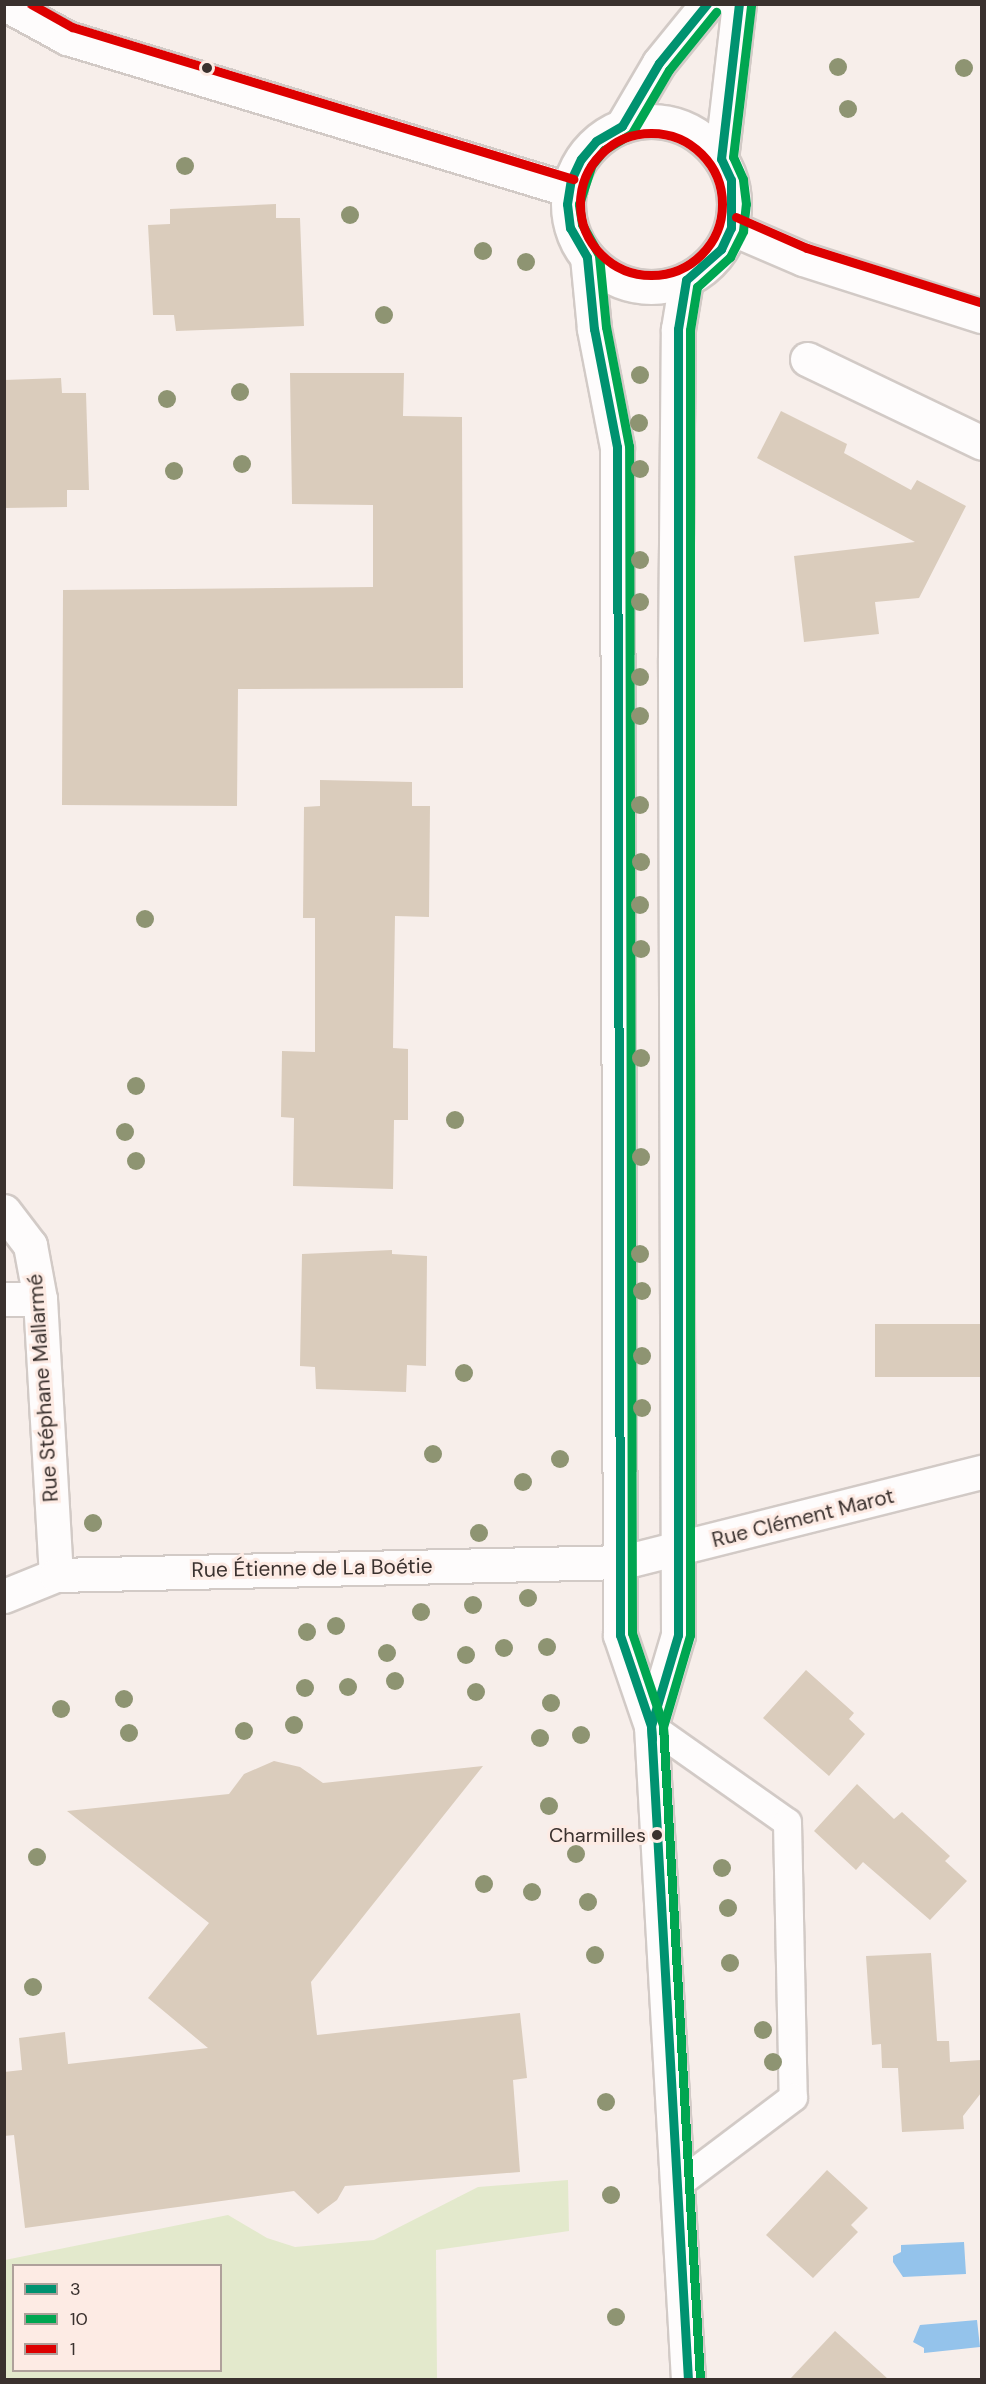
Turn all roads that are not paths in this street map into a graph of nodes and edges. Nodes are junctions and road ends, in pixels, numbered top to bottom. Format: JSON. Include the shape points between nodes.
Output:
{"nodes":[{"id":1,"x":4,"y":4,"type":"edge"},
{"id":2,"x":707,"y":4,"type":"edge"},
{"id":3,"x":739,"y":4,"type":"edge"},
{"id":4,"x":622,"y":126,"type":"junction"},
{"id":5,"x":721,"y":159,"type":"junction"},
{"id":6,"x":570,"y":190,"type":"junction"},
{"id":7,"x":731,"y":228,"type":"junction"},
{"id":8,"x":586,"y":257,"type":"junction"},
{"id":9,"x":686,"y":280,"type":"junction"},
{"id":10,"x":981,"y":316,"type":"edge"},
{"id":11,"x":807,"y":359,"type":"dead end"},
{"id":12,"x":981,"y":443,"type":"edge"},
{"id":13,"x":4,"y":1211,"type":"edge"},
{"id":14,"x":4,"y":1299,"type":"edge"},
{"id":15,"x":40,"y":1299,"type":"junction"},
{"id":16,"x":981,"y":1472,"type":"edge"},
{"id":17,"x":677,"y":1549,"type":"junction"},
{"id":18,"x":623,"y":1562,"type":"junction"},
{"id":19,"x":56,"y":1575,"type":"junction"},
{"id":20,"x":4,"y":1596,"type":"edge"},
{"id":21,"x":651,"y":1726,"type":"junction"},
{"id":22,"x":675,"y":2186,"type":"junction"},
{"id":23,"x":688,"y":2379,"type":"edge"}],
"edges":[{"from":1,"to":6,"type":"street","via":[[67,38]]},
{"from":2,"to":4,"type":"street","via":[[659,63]]},
{"from":3,"to":5,"type":"street"},
{"from":4,"to":5,"type":"street","via":[[663,121],[686,128],[706,141]]},
{"from":4,"to":6,"type":"street","via":[[597,141],[581,159]]},
{"from":5,"to":7,"type":"street","via":[[731,180],[735,204]]},
{"from":6,"to":8,"type":"street","via":[[570,228]]},
{"from":7,"to":9,"type":"street","via":[[721,249]]},
{"from":7,"to":10,"type":"street","via":[[803,259]]},
{"from":8,"to":9,"type":"street","via":[[616,280],[639,287],[663,287]]},
{"from":8,"to":18,"type":"street","via":[[594,329],[617,447]]},
{"from":9,"to":17,"type":"street","via":[[678,329],[675,658]]},
{"from":11,"to":12,"type":"street"},
{"from":13,"to":15,"type":"street","name":"Rue Stéphane Mallarmé","via":[[30,1245]]},
{"from":14,"to":15,"type":"street"},
{"from":15,"to":19,"type":"street","name":"Rue Stéphane Mallarmé"},
{"from":16,"to":17,"type":"street","name":"Rue Clément Marot"},
{"from":17,"to":18,"type":"street","name":"Rue Clément Marot"},
{"from":17,"to":21,"type":"street","via":[[678,1635]]},
{"from":18,"to":19,"type":"street","name":"Rue Étienne de La Boétie"},
{"from":18,"to":21,"type":"street","via":[[621,1635]]},
{"from":19,"to":20,"type":"street","name":"Rue Étienne de La Boétie"},
{"from":21,"to":22,"type":"street"},
{"from":21,"to":22,"type":"lane","via":[[787,1821],[793,2097]]},
{"from":22,"to":23,"type":"street"}]}
